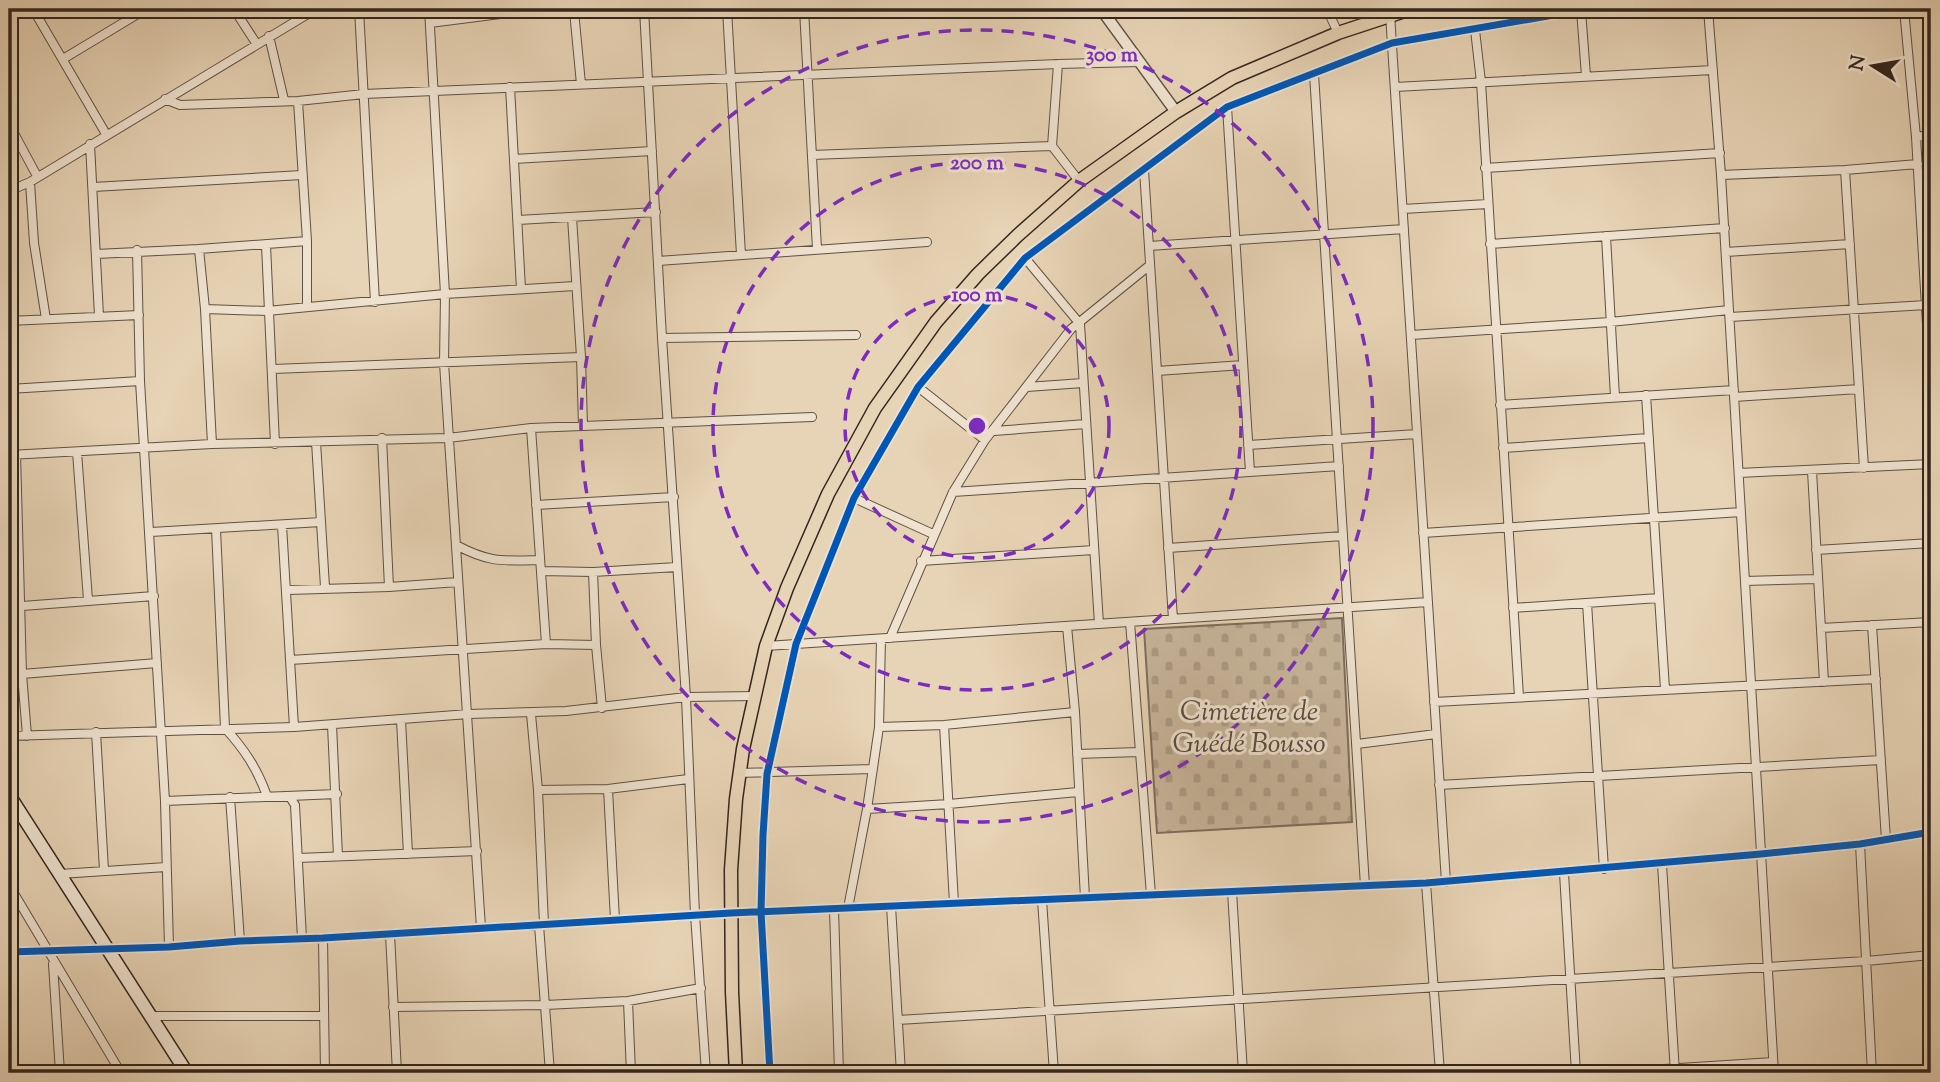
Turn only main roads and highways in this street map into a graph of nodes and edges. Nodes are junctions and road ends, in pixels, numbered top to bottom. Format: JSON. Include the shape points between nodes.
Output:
{"nodes":[{"id":1,"x":1410,"y":9,"type":"edge"},
{"id":2,"x":9,"y":795,"type":"edge"},
{"id":3,"x":187,"y":1073,"type":"edge"},
{"id":4,"x":736,"y":1073,"type":"edge"}],
"edges":[{"from":1,"to":4,"type":"main road","via":[[1338,33],[1232,78],[1079,180],[978,274],[936,322],[875,408],[812,528],[766,646],[755,696],[739,773],[731,870]]},
{"from":2,"to":3,"type":"main road"}]}
